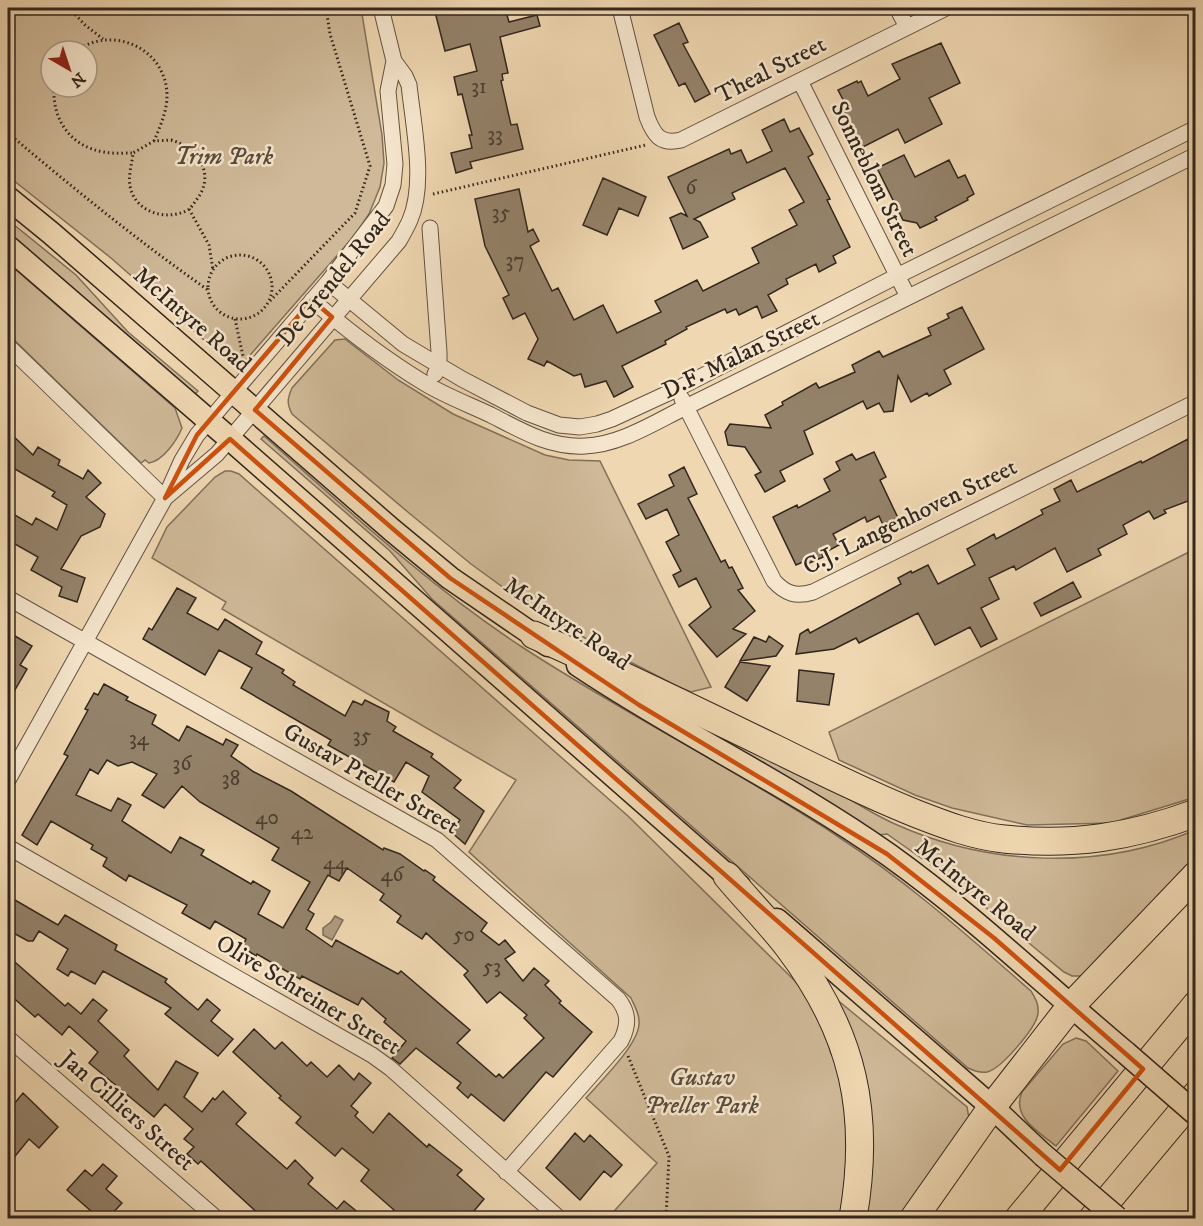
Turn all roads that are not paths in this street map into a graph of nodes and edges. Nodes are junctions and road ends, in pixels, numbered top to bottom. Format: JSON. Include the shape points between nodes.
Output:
{"nodes":[{"id":1,"x":381,"y":8,"type":"edge"},
{"id":2,"x":620,"y":8,"type":"edge"},
{"id":3,"x":897,"y":8,"type":"edge"},
{"id":4,"x":945,"y":8,"type":"edge"},
{"id":5,"x":907,"y":27,"type":"junction"},
{"id":6,"x":394,"y":61,"type":"junction"},
{"id":7,"x":801,"y":81,"type":"junction"},
{"id":8,"x":1196,"y":128,"type":"edge"},
{"id":9,"x":1196,"y":155,"type":"edge"},
{"id":10,"x":8,"y":198,"type":"edge"},
{"id":11,"x":430,"y":228,"type":"dead end"},
{"id":12,"x":8,"y":248,"type":"edge"},
{"id":13,"x":897,"y":276,"type":"junction"},
{"id":14,"x":328,"y":282,"type":"junction"},
{"id":15,"x":908,"y":297,"type":"junction"},
{"id":16,"x":348,"y":299,"type":"junction"},
{"id":17,"x":312,"y":300,"type":"junction"},
{"id":18,"x":332,"y":317,"type":"junction"},
{"id":19,"x":8,"y":346,"type":"edge"},
{"id":20,"x":439,"y":367,"type":"junction"},
{"id":21,"x":427,"y":385,"type":"junction"},
{"id":22,"x":677,"y":389,"type":"junction"},
{"id":23,"x":234,"y":392,"type":"junction"},
{"id":24,"x":1196,"y":402,"type":"edge"},
{"id":25,"x":686,"y":407,"type":"junction"},
{"id":26,"x":255,"y":410,"type":"junction"},
{"id":27,"x":209,"y":421,"type":"junction"},
{"id":28,"x":230,"y":439,"type":"junction"},
{"id":29,"x":165,"y":498,"type":"junction"},
{"id":30,"x":8,"y":598,"type":"edge"},
{"id":31,"x":534,"y":635,"type":"junction"},
{"id":32,"x":85,"y":642,"type":"junction"},
{"id":33,"x":8,"y":780,"type":"edge"},
{"id":34,"x":1196,"y":813,"type":"edge"},
{"id":35,"x":8,"y":847,"type":"edge"},
{"id":36,"x":1196,"y":875,"type":"edge"},
{"id":37,"x":727,"y":876,"type":"junction"},
{"id":38,"x":1196,"y":1005,"type":"edge"},
{"id":39,"x":1070,"y":1007,"type":"junction"},
{"id":40,"x":8,"y":1038,"type":"edge"},
{"id":41,"x":1196,"y":1095,"type":"edge"},
{"id":42,"x":992,"y":1107,"type":"junction"},
{"id":43,"x":1196,"y":1114,"type":"edge"},
{"id":44,"x":506,"y":1172,"type":"junction"},
{"id":45,"x":216,"y":1218,"type":"edge"},
{"id":46,"x":559,"y":1218,"type":"edge"},
{"id":47,"x":853,"y":1218,"type":"edge"},
{"id":48,"x":914,"y":1218,"type":"edge"},
{"id":49,"x":1019,"y":1218,"type":"edge"},
{"id":50,"x":1093,"y":1218,"type":"edge"},
{"id":51,"x":1116,"y":1218,"type":"edge"}],
"edges":[{"from":1,"to":6,"type":"street","name":"De Grendel Road"},
{"from":2,"to":7,"type":"street","name":"Theal Street","via":[[647,117],[652,130],[664,141],[681,141]]},
{"from":3,"to":5,"type":"street"},
{"from":4,"to":5,"type":"street","name":"Theal Street"},
{"from":5,"to":7,"type":"street","name":"Theal Street"},
{"from":6,"to":14,"type":"street","name":"De Grendel Road","via":[[388,91],[395,164],[393,185],[376,221]]},
{"from":6,"to":16,"type":"street","name":"De Grendel Road","via":[[409,85],[416,199],[411,219],[399,240]]},
{"from":7,"to":13,"type":"street","name":"Sonneblom Street"},
{"from":8,"to":13,"type":"street","name":"D.F. Malan Street"},
{"from":9,"to":15,"type":"street","name":"D.F. Malan Street"},
{"from":10,"to":23,"type":"main road","name":"McIntyre Road"},
{"from":11,"to":20,"type":"street","name":"De Grendel Road"},
{"from":12,"to":27,"type":"main road"},
{"from":13,"to":15,"type":"street","name":"Sonneblom Street"},
{"from":13,"to":22,"type":"street","name":"D.F. Malan Street"},
{"from":14,"to":16,"type":"street","name":"D.F. Malan Street"},
{"from":14,"to":17,"type":"street","name":"De Grendel Road"},
{"from":15,"to":25,"type":"street","name":"D.F. Malan Street"},
{"from":16,"to":18,"type":"street","name":"De Grendel Road"},
{"from":16,"to":20,"type":"street","name":"D.F. Malan Street","via":[[403,344]]},
{"from":17,"to":18,"type":"street","name":"D.F. Malan Street"},
{"from":17,"to":23,"type":"street","name":"De Grendel Road"},
{"from":18,"to":21,"type":"street","name":"D.F. Malan Street"},
{"from":18,"to":26,"type":"street","name":"De Grendel Road"},
{"from":19,"to":29,"type":"street"},
{"from":20,"to":21,"type":"street"},
{"from":20,"to":22,"type":"street","name":"D.F. Malan Street","via":[[527,413],[559,425],[580,427],[597,424]]},
{"from":21,"to":25,"type":"street","name":"D.F. Malan Street","via":[[557,445],[604,444]]},
{"from":22,"to":25,"type":"street","name":"C.J. Langenhoven Street"},
{"from":23,"to":26,"type":"main road","name":"McIntyre Road"},
{"from":23,"to":27,"type":"street","name":"De Grendel Road"},
{"from":24,"to":25,"type":"street","name":"C.J. Langenhoven Street","via":[[813,591],[796,595],[782,590],[774,581]]},
{"from":26,"to":28,"type":"street","name":"De Grendel Road"},
{"from":26,"to":31,"type":"main road","name":"McIntyre Road","via":[[450,578]]},
{"from":27,"to":28,"type":"main road"},
{"from":27,"to":29,"type":"street","name":"De Grendel Road","via":[[182,460]]},
{"from":28,"to":29,"type":"street","name":"De Grendel Road"},
{"from":28,"to":37,"type":"main road"},
{"from":29,"to":32,"type":"street","name":"De Grendel Road"},
{"from":30,"to":32,"type":"street","name":"Gustav Preller Street"},
{"from":31,"to":34,"type":"highway","via":[[879,798],[956,829],[1002,839],[1077,841],[1117,837]]},
{"from":31,"to":39,"type":"main road","name":"McIntyre Road","via":[[639,705],[765,777],[887,854],[994,938]]},
{"from":32,"to":33,"type":"street","name":"De Grendel Road"},
{"from":32,"to":44,"type":"street","name":"Gustav Preller Street","via":[[444,845],[623,1005],[627,1019],[621,1041]]},
{"from":35,"to":44,"type":"street","name":"Olive Schreiner Street","via":[[372,1055]]},
{"from":36,"to":39,"type":"highway"},
{"from":37,"to":42,"type":"main road"},
{"from":37,"to":47,"type":"highway","via":[[790,949],[823,1000],[844,1046],[860,1119],[860,1169]]},
{"from":38,"to":49,"type":"highway"},
{"from":39,"to":42,"type":"highway"},
{"from":39,"to":43,"type":"main road","name":"McIntyre Road","bridge":true},
{"from":40,"to":45,"type":"street","name":"Jan Cilliers Street"},
{"from":41,"to":50,"type":"highway"},
{"from":42,"to":48,"type":"highway"},
{"from":42,"to":51,"type":"main road","bridge":true},
{"from":44,"to":46,"type":"street","name":"Olive Schreiner Street"}]}
